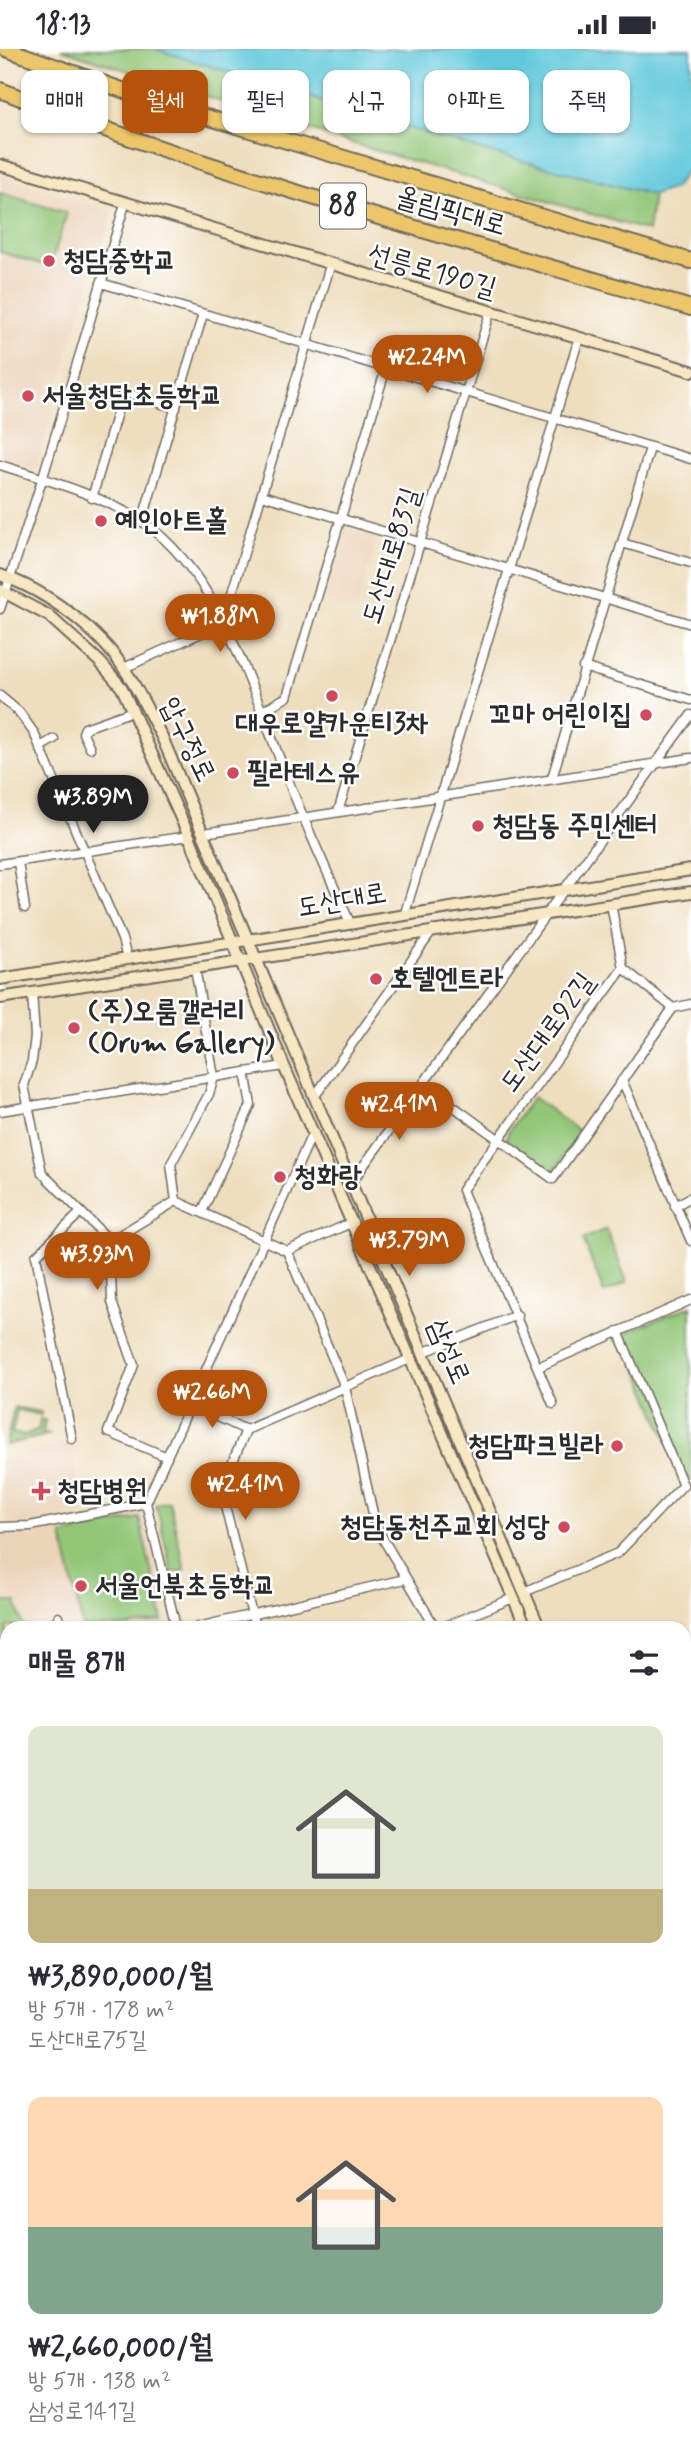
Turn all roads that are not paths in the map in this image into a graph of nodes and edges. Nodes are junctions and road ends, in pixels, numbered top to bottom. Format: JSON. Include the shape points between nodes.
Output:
{"nodes":[{"id":1,"x":6,"y":49,"type":"edge"},
{"id":2,"x":0,"y":90,"type":"edge"},
{"id":3,"x":0,"y":165,"type":"edge"},
{"id":4,"x":125,"y":204,"type":"junction"},
{"id":5,"x":691,"y":260,"type":"edge"},
{"id":6,"x":330,"y":266,"type":"junction"},
{"id":7,"x":101,"y":283,"type":"junction"},
{"id":8,"x":691,"y":308,"type":"edge"},
{"id":9,"x":490,"y":313,"type":"junction"},
{"id":10,"x":203,"y":314,"type":"junction"},
{"id":11,"x":579,"y":338,"type":"junction"},
{"id":12,"x":307,"y":344,"type":"junction"},
{"id":13,"x":386,"y":368,"type":"junction"},
{"id":14,"x":691,"y":371,"type":"edge"},
{"id":15,"x":466,"y":391,"type":"junction"},
{"id":16,"x":176,"y":408,"type":"junction"},
{"id":17,"x":555,"y":418,"type":"junction"},
{"id":18,"x":650,"y":448,"type":"junction"},
{"id":19,"x":691,"y":459,"type":"edge"},
{"id":20,"x":0,"y":465,"type":"edge"},
{"id":21,"x":42,"y":480,"type":"junction"},
{"id":22,"x":262,"y":495,"type":"junction"},
{"id":23,"x":92,"y":498,"type":"junction"},
{"id":24,"x":340,"y":519,"type":"junction"},
{"id":25,"x":142,"y":522,"type":"junction"},
{"id":26,"x":420,"y":543,"type":"junction"},
{"id":27,"x":622,"y":543,"type":"junction"},
{"id":28,"x":691,"y":563,"type":"edge"},
{"id":29,"x":509,"y":570,"type":"junction"},
{"id":30,"x":5,"y":577,"type":"edge"},
{"id":31,"x":3,"y":591,"type":"edge"},
{"id":32,"x":605,"y":599,"type":"junction"},
{"id":33,"x":0,"y":608,"type":"edge"},
{"id":34,"x":223,"y":623,"type":"junction"},
{"id":35,"x":691,"y":624,"type":"edge"},
{"id":36,"x":583,"y":667,"type":"junction"},
{"id":37,"x":124,"y":668,"type":"junction"},
{"id":38,"x":0,"y":696,"type":"edge"},
{"id":39,"x":691,"y":700,"type":"edge"},
{"id":40,"x":133,"y":711,"type":"junction"},
{"id":41,"x":260,"y":712,"type":"junction"},
{"id":42,"x":691,"y":715,"type":"edge"},
{"id":43,"x":54,"y":739,"type":"dead end"},
{"id":44,"x":40,"y":747,"type":"junction"},
{"id":45,"x":89,"y":748,"type":"dead end"},
{"id":46,"x":691,"y":758,"type":"edge"},
{"id":47,"x":657,"y":763,"type":"junction"},
{"id":48,"x":552,"y":778,"type":"junction"},
{"id":49,"x":440,"y":797,"type":"junction"},
{"id":50,"x":338,"y":812,"type":"junction"},
{"id":51,"x":302,"y":817,"type":"junction"},
{"id":52,"x":204,"y":833,"type":"junction"},
{"id":53,"x":189,"y":836,"type":"junction"},
{"id":54,"x":85,"y":851,"type":"junction"},
{"id":55,"x":18,"y":862,"type":"junction"},
{"id":56,"x":0,"y":864,"type":"edge"},
{"id":57,"x":691,"y":870,"type":"edge"},
{"id":58,"x":564,"y":888,"type":"junction"},
{"id":59,"x":691,"y":892,"type":"edge"},
{"id":60,"x":611,"y":904,"type":"junction"},
{"id":61,"x":25,"y":908,"type":"dead end"},
{"id":62,"x":405,"y":913,"type":"junction"},
{"id":63,"x":545,"y":914,"type":"junction"},
{"id":64,"x":351,"y":923,"type":"junction"},
{"id":65,"x":433,"y":930,"type":"junction"},
{"id":66,"x":248,"y":941,"type":"junction"},
{"id":67,"x":234,"y":943,"type":"junction"},
{"id":68,"x":255,"y":958,"type":"junction"},
{"id":69,"x":127,"y":959,"type":"junction"},
{"id":70,"x":241,"y":961,"type":"junction"},
{"id":71,"x":195,"y":968,"type":"junction"},
{"id":72,"x":623,"y":968,"type":"junction"},
{"id":73,"x":0,"y":979,"type":"edge"},
{"id":74,"x":32,"y":993,"type":"junction"},
{"id":75,"x":0,"y":998,"type":"edge"},
{"id":76,"x":691,"y":1004,"type":"edge"},
{"id":77,"x":673,"y":1008,"type":"junction"},
{"id":78,"x":284,"y":1066,"type":"junction"},
{"id":79,"x":245,"y":1072,"type":"junction"},
{"id":80,"x":214,"y":1077,"type":"junction"},
{"id":81,"x":622,"y":1080,"type":"junction"},
{"id":82,"x":424,"y":1085,"type":"junction"},
{"id":83,"x":315,"y":1096,"type":"junction"},
{"id":84,"x":29,"y":1107,"type":"junction"},
{"id":85,"x":0,"y":1111,"type":"edge"},
{"id":86,"x":313,"y":1132,"type":"junction"},
{"id":87,"x":499,"y":1139,"type":"junction"},
{"id":88,"x":351,"y":1183,"type":"junction"},
{"id":89,"x":691,"y":1197,"type":"edge"},
{"id":90,"x":176,"y":1201,"type":"junction"},
{"id":91,"x":675,"y":1206,"type":"junction"},
{"id":92,"x":202,"y":1212,"type":"junction"},
{"id":93,"x":80,"y":1213,"type":"junction"},
{"id":94,"x":353,"y":1222,"type":"junction"},
{"id":95,"x":110,"y":1241,"type":"junction"},
{"id":96,"x":264,"y":1241,"type":"junction"},
{"id":97,"x":691,"y":1241,"type":"edge"},
{"id":98,"x":287,"y":1251,"type":"junction"},
{"id":99,"x":691,"y":1300,"type":"edge"},
{"id":100,"x":517,"y":1315,"type":"junction"},
{"id":101,"x":618,"y":1331,"type":"junction"},
{"id":102,"x":424,"y":1352,"type":"junction"},
{"id":103,"x":412,"y":1358,"type":"junction"},
{"id":104,"x":538,"y":1367,"type":"junction"},
{"id":105,"x":345,"y":1387,"type":"junction"},
{"id":106,"x":190,"y":1404,"type":"junction"},
{"id":107,"x":553,"y":1404,"type":"dead end"},
{"id":108,"x":246,"y":1430,"type":"junction"},
{"id":109,"x":72,"y":1439,"type":"dead end"},
{"id":110,"x":167,"y":1457,"type":"junction"},
{"id":111,"x":687,"y":1486,"type":"edge"},
{"id":112,"x":146,"y":1503,"type":"junction"},
{"id":113,"x":0,"y":1527,"type":"edge"},
{"id":114,"x":405,"y":1579,"type":"junction"},
{"id":115,"x":524,"y":1592,"type":"junction"},
{"id":116,"x":513,"y":1598,"type":"junction"},
{"id":117,"x":252,"y":1615,"type":"junction"},
{"id":118,"x":58,"y":1617,"type":"dead end"},
{"id":119,"x":59,"y":1621,"type":"edge"},
{"id":120,"x":175,"y":1621,"type":"edge"},
{"id":121,"x":225,"y":1621,"type":"edge"},
{"id":122,"x":254,"y":1621,"type":"edge"},
{"id":123,"x":431,"y":1621,"type":"edge"},
{"id":124,"x":457,"y":1621,"type":"edge"},
{"id":125,"x":523,"y":1621,"type":"edge"},
{"id":126,"x":536,"y":1621,"type":"edge"}],
"edges":[{"from":1,"to":5,"type":"highway","name":"올림픽대로","number":"88","via":[[159,103]]},
{"from":2,"to":8,"type":"highway","name":"올림픽대로","number":"88","via":[[57,113],[358,211]]},
{"from":3,"to":4,"type":"main road","name":"선릉로190길"},
{"from":4,"to":6,"type":"main road","name":"선릉로190길"},
{"from":4,"to":7,"type":"street"},
{"from":6,"to":9,"type":"main road","name":"선릉로190길"},
{"from":6,"to":12,"type":"street"},
{"from":7,"to":10,"type":"street"},
{"from":7,"to":21,"type":"street"},
{"from":9,"to":11,"type":"main road","name":"선릉로190길"},
{"from":9,"to":15,"type":"street","name":"도산대로83길"},
{"from":10,"to":12,"type":"street"},
{"from":10,"to":16,"type":"street"},
{"from":11,"to":14,"type":"main road","name":"선릉로190길"},
{"from":11,"to":17,"type":"street"},
{"from":12,"to":13,"type":"street"},
{"from":12,"to":22,"type":"street"},
{"from":13,"to":15,"type":"street"},
{"from":13,"to":24,"type":"street"},
{"from":15,"to":17,"type":"street"},
{"from":15,"to":26,"type":"street","name":"도산대로83길"},
{"from":16,"to":23,"type":"street","via":[[123,393]]},
{"from":16,"to":25,"type":"street"},
{"from":17,"to":18,"type":"street"},
{"from":17,"to":29,"type":"street"},
{"from":18,"to":19,"type":"street"},
{"from":18,"to":27,"type":"street"},
{"from":20,"to":21,"type":"street"},
{"from":21,"to":23,"type":"street"},
{"from":21,"to":30,"type":"street"},
{"from":22,"to":24,"type":"street"},
{"from":22,"to":34,"type":"street"},
{"from":23,"to":25,"type":"street"},
{"from":24,"to":26,"type":"street"},
{"from":24,"to":41,"type":"street","via":[[286,698]]},
{"from":25,"to":34,"type":"street","via":[[192,569]]},
{"from":26,"to":29,"type":"street"},
{"from":26,"to":50,"type":"street","name":"도산대로83길"},
{"from":27,"to":28,"type":"street"},
{"from":27,"to":32,"type":"street"},
{"from":29,"to":32,"type":"street"},
{"from":29,"to":49,"type":"street"},
{"from":30,"to":31,"type":"street"},
{"from":30,"to":37,"type":"main road","name":"압구정로","via":[[52,602],[89,630]]},
{"from":31,"to":33,"type":"street"},
{"from":31,"to":40,"type":"main road","name":"압구정로","via":[[48,616],[75,639],[122,688]]},
{"from":32,"to":35,"type":"street"},
{"from":32,"to":36,"type":"street"},
{"from":34,"to":37,"type":"street"},
{"from":34,"to":41,"type":"street"},
{"from":36,"to":39,"type":"street"},
{"from":36,"to":48,"type":"street"},
{"from":37,"to":52,"type":"main road","name":"압구정로","via":[[169,751]]},
{"from":38,"to":44,"type":"street","via":[[19,712]]},
{"from":40,"to":45,"type":"street","via":[[85,727]]},
{"from":40,"to":53,"type":"main road","name":"압구정로"},
{"from":41,"to":51,"type":"street"},
{"from":42,"to":47,"type":"street"},
{"from":43,"to":44,"type":"street"},
{"from":44,"to":54,"type":"street"},
{"from":46,"to":47,"type":"street"},
{"from":47,"to":48,"type":"street"},
{"from":47,"to":58,"type":"street"},
{"from":48,"to":49,"type":"street"},
{"from":49,"to":50,"type":"street"},
{"from":49,"to":62,"type":"street"},
{"from":50,"to":51,"type":"street"},
{"from":51,"to":52,"type":"street"},
{"from":51,"to":64,"type":"street"},
{"from":52,"to":66,"type":"main road","name":"압구정로"},
{"from":53,"to":54,"type":"street"},
{"from":53,"to":67,"type":"main road","name":"압구정로"},
{"from":54,"to":55,"type":"street"},
{"from":54,"to":69,"type":"street"},
{"from":55,"to":56,"type":"street"},
{"from":55,"to":61,"type":"street"},
{"from":57,"to":58,"type":"main road","name":"도산대로"},
{"from":58,"to":62,"type":"main road","name":"도산대로"},
{"from":58,"to":63,"type":"street"},
{"from":59,"to":60,"type":"main road","name":"도산대로"},
{"from":60,"to":63,"type":"main road","name":"도산대로"},
{"from":60,"to":72,"type":"street","name":"도산대로92길"},
{"from":62,"to":64,"type":"main road","name":"도산대로"},
{"from":63,"to":65,"type":"main road","name":"도산대로"},
{"from":63,"to":82,"type":"street"},
{"from":64,"to":66,"type":"main road","name":"도산대로"},
{"from":65,"to":68,"type":"main road","name":"도산대로"},
{"from":65,"to":83,"type":"street"},
{"from":66,"to":67,"type":"main road","name":"도산대로"},
{"from":66,"to":68,"type":"main road","name":"삼성로"},
{"from":67,"to":69,"type":"main road","name":"도산대로"},
{"from":67,"to":70,"type":"main road","name":"압구정로"},
{"from":68,"to":70,"type":"main road","name":"도산대로"},
{"from":68,"to":83,"type":"main road","name":"삼성로"},
{"from":69,"to":73,"type":"main road","name":"도산대로"},
{"from":70,"to":71,"type":"main road","name":"도산대로"},
{"from":70,"to":78,"type":"main road","name":"삼성로"},
{"from":71,"to":74,"type":"main road","name":"도산대로"},
{"from":71,"to":80,"type":"street"},
{"from":72,"to":77,"type":"street"},
{"from":72,"to":87,"type":"street","name":"도산대로92길"},
{"from":74,"to":75,"type":"main road","name":"도산대로"},
{"from":74,"to":84,"type":"street","via":[[35,1036],[24,1085]]},
{"from":76,"to":77,"type":"street"},
{"from":77,"to":81,"type":"street"},
{"from":78,"to":79,"type":"street"},
{"from":78,"to":86,"type":"main road","name":"삼성로"},
{"from":79,"to":80,"type":"street"},
{"from":79,"to":92,"type":"street","via":[[251,1105]]},
{"from":80,"to":84,"type":"street"},
{"from":80,"to":90,"type":"street","via":[[171,1164]]},
{"from":81,"to":87,"type":"street","via":[[553,1179]]},
{"from":81,"to":91,"type":"street"},
{"from":82,"to":87,"type":"street"},
{"from":82,"to":88,"type":"street"},
{"from":83,"to":88,"type":"main road","name":"삼성로"},
{"from":84,"to":85,"type":"street"},
{"from":84,"to":93,"type":"street","via":[[42,1173]]},
{"from":86,"to":94,"type":"main road","name":"삼성로"},
{"from":86,"to":96,"type":"street"},
{"from":87,"to":100,"type":"street","name":"도산대로92길","via":[[462,1190]]},
{"from":88,"to":102,"type":"main road","name":"삼성로"},
{"from":89,"to":91,"type":"street"},
{"from":90,"to":92,"type":"street"},
{"from":90,"to":95,"type":"street"},
{"from":91,"to":97,"type":"street"},
{"from":92,"to":96,"type":"street"},
{"from":93,"to":95,"type":"street"},
{"from":93,"to":109,"type":"street","via":[[36,1256]]},
{"from":94,"to":98,"type":"street"},
{"from":94,"to":103,"type":"main road","name":"삼성로"},
{"from":95,"to":110,"type":"street","via":[[112,1302],[134,1365],[107,1432]]},
{"from":96,"to":98,"type":"street"},
{"from":96,"to":106,"type":"street"},
{"from":98,"to":105,"type":"street"},
{"from":99,"to":101,"type":"street"},
{"from":100,"to":102,"type":"street"},
{"from":100,"to":104,"type":"street","name":"도산대로92길"},
{"from":101,"to":104,"type":"street"},
{"from":101,"to":111,"type":"street"},
{"from":102,"to":115,"type":"main road","name":"삼성로"},
{"from":103,"to":105,"type":"street"},
{"from":103,"to":116,"type":"main road","name":"삼성로"},
{"from":104,"to":107,"type":"street","name":"도산대로92길"},
{"from":105,"to":108,"type":"street"},
{"from":105,"to":114,"type":"street","via":[[376,1527]]},
{"from":106,"to":108,"type":"street"},
{"from":106,"to":110,"type":"street"},
{"from":108,"to":117,"type":"street","via":[[221,1490]]},
{"from":110,"to":112,"type":"street"},
{"from":111,"to":115,"type":"street","via":[[618,1553]]},
{"from":112,"to":113,"type":"street","via":[[30,1526]]},
{"from":112,"to":120,"type":"street"},
{"from":114,"to":117,"type":"street"},
{"from":114,"to":123,"type":"street"},
{"from":115,"to":126,"type":"main road","name":"삼성로"},
{"from":116,"to":124,"type":"street"},
{"from":116,"to":125,"type":"main road","name":"삼성로"},
{"from":117,"to":121,"type":"street"},
{"from":117,"to":122,"type":"street"},
{"from":118,"to":119,"type":"street"}]}
